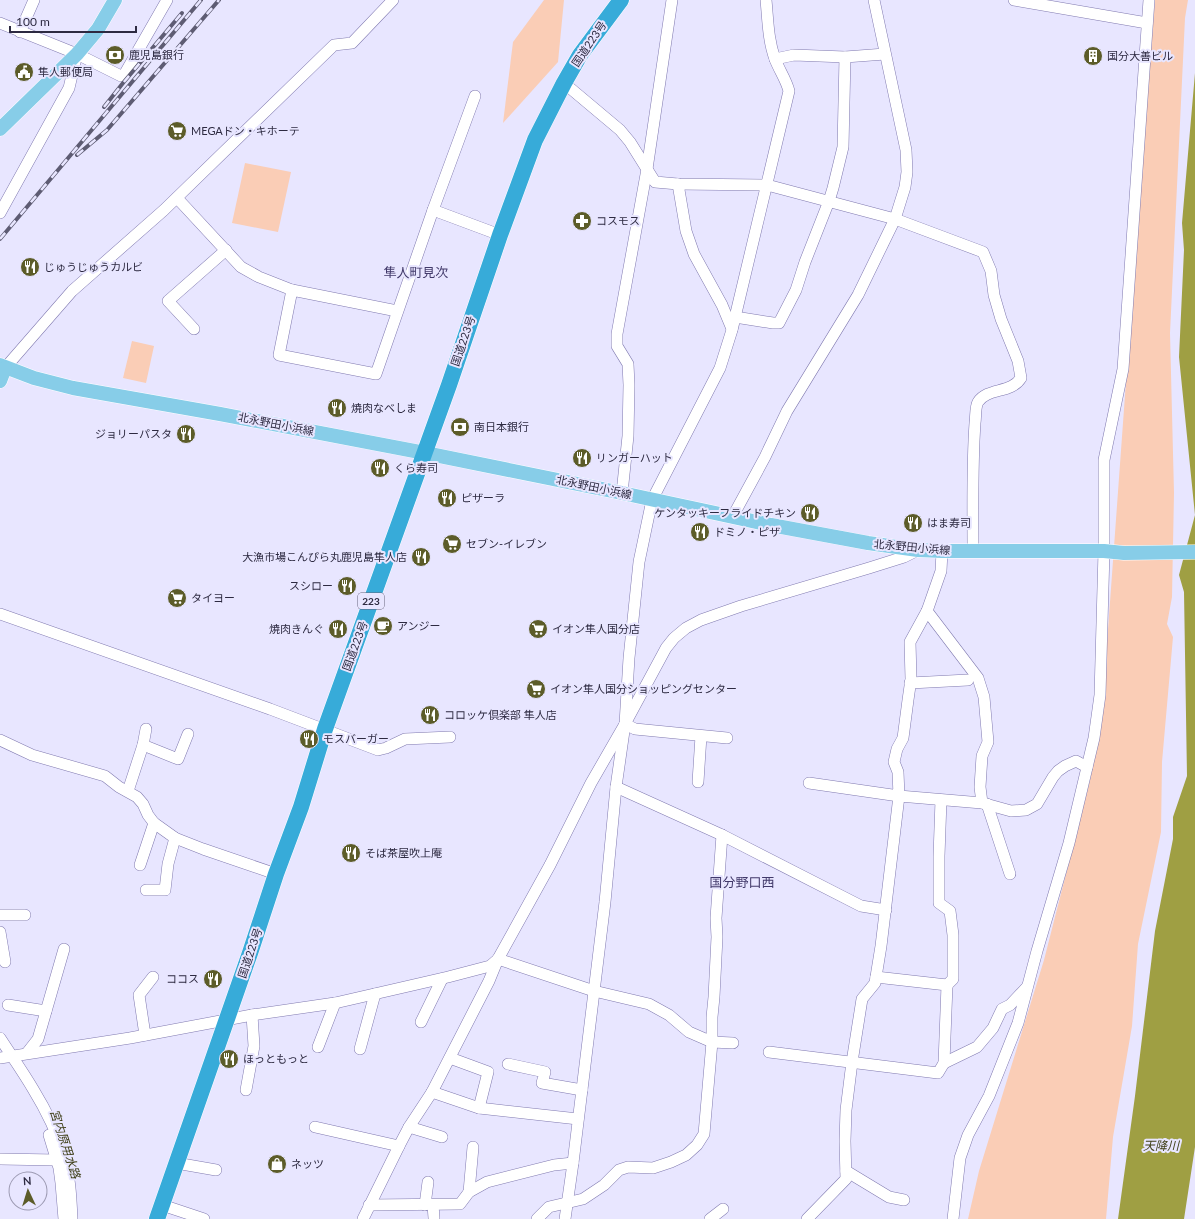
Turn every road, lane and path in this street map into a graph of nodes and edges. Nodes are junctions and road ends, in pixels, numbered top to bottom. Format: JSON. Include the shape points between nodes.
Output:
{"nodes":[{"id":1,"x":34,"y":0,"type":"edge"},
{"id":2,"x":116,"y":0,"type":"edge"},
{"id":3,"x":167,"y":0,"type":"edge"},
{"id":4,"x":393,"y":0,"type":"edge"},
{"id":5,"x":621,"y":0,"type":"edge"},
{"id":6,"x":672,"y":0,"type":"edge"},
{"id":7,"x":766,"y":0,"type":"edge"},
{"id":8,"x":874,"y":0,"type":"edge"},
{"id":9,"x":1014,"y":0,"type":"edge"},
{"id":10,"x":1149,"y":0,"type":"edge"},
{"id":11,"x":0,"y":23,"type":"edge"},
{"id":12,"x":1147,"y":23,"type":"junction"},
{"id":13,"x":20,"y":32,"type":"junction"},
{"id":14,"x":77,"y":54,"type":"junction"},
{"id":15,"x":885,"y":54,"type":"junction"},
{"id":16,"x":845,"y":57,"type":"junction"},
{"id":17,"x":775,"y":59,"type":"junction"},
{"id":18,"x":564,"y":83,"type":"junction"},
{"id":19,"x":475,"y":96,"type":"dead end"},
{"id":20,"x":1,"y":127,"type":"edge"},
{"id":21,"x":647,"y":170,"type":"junction"},
{"id":22,"x":678,"y":184,"type":"junction"},
{"id":23,"x":767,"y":185,"type":"junction"},
{"id":24,"x":177,"y":198,"type":"junction"},
{"id":25,"x":829,"y":202,"type":"junction"},
{"id":26,"x":2,"y":206,"type":"edge"},
{"id":27,"x":433,"y":210,"type":"junction"},
{"id":28,"x":895,"y":219,"type":"junction"},
{"id":29,"x":500,"y":235,"type":"junction"},
{"id":30,"x":226,"y":250,"type":"junction"},
{"id":31,"x":292,"y":290,"type":"junction"},
{"id":32,"x":397,"y":311,"type":"junction"},
{"id":33,"x":735,"y":317,"type":"junction"},
{"id":34,"x":194,"y":329,"type":"dead end"},
{"id":35,"x":732,"y":330,"type":"junction"},
{"id":36,"x":2,"y":371,"type":"edge"},
{"id":37,"x":425,"y":453,"type":"junction"},
{"id":38,"x":622,"y":492,"type":"junction"},
{"id":39,"x":652,"y":500,"type":"junction"},
{"id":40,"x":733,"y":516,"type":"junction"},
{"id":41,"x":918,"y":550,"type":"junction"},
{"id":42,"x":942,"y":551,"type":"junction"},
{"id":43,"x":973,"y":551,"type":"junction"},
{"id":44,"x":1104,"y":551,"type":"junction"},
{"id":45,"x":1195,"y":552,"type":"edge"},
{"id":46,"x":927,"y":611,"type":"junction"},
{"id":47,"x":0,"y":614,"type":"edge"},
{"id":48,"x":968,"y":680,"type":"dead end"},
{"id":49,"x":910,"y":683,"type":"junction"},
{"id":50,"x":625,"y":724,"type":"junction"},
{"id":51,"x":146,"y":729,"type":"dead end"},
{"id":52,"x":325,"y":730,"type":"junction"},
{"id":53,"x":188,"y":734,"type":"dead end"},
{"id":54,"x":701,"y":736,"type":"junction"},
{"id":55,"x":450,"y":737,"type":"dead end"},
{"id":56,"x":727,"y":738,"type":"dead end"},
{"id":57,"x":0,"y":740,"type":"edge"},
{"id":58,"x":143,"y":745,"type":"junction"},
{"id":59,"x":1087,"y":767,"type":"junction"},
{"id":60,"x":698,"y":782,"type":"dead end"},
{"id":61,"x":809,"y":783,"type":"dead end"},
{"id":62,"x":616,"y":787,"type":"junction"},
{"id":63,"x":128,"y":791,"type":"junction"},
{"id":64,"x":899,"y":796,"type":"junction"},
{"id":65,"x":941,"y":800,"type":"junction"},
{"id":66,"x":984,"y":804,"type":"junction"},
{"id":67,"x":154,"y":823,"type":"junction"},
{"id":68,"x":722,"y":835,"type":"junction"},
{"id":69,"x":176,"y":838,"type":"junction"},
{"id":70,"x":140,"y":865,"type":"dead end"},
{"id":71,"x":276,"y":874,"type":"junction"},
{"id":72,"x":1010,"y":874,"type":"dead end"},
{"id":73,"x":146,"y":890,"type":"dead end"},
{"id":74,"x":886,"y":910,"type":"junction"},
{"id":75,"x":0,"y":915,"type":"edge"},
{"id":76,"x":25,"y":915,"type":"dead end"},
{"id":77,"x":0,"y":932,"type":"edge"},
{"id":78,"x":64,"y":949,"type":"dead end"},
{"id":79,"x":498,"y":959,"type":"junction"},
{"id":80,"x":5,"y":962,"type":"dead end"},
{"id":81,"x":153,"y":977,"type":"dead end"},
{"id":82,"x":876,"y":977,"type":"junction"},
{"id":83,"x":442,"y":979,"type":"junction"},
{"id":84,"x":947,"y":985,"type":"junction"},
{"id":85,"x":1027,"y":987,"type":"junction"},
{"id":86,"x":594,"y":991,"type":"junction"},
{"id":87,"x":375,"y":994,"type":"junction"},
{"id":88,"x":335,"y":1003,"type":"junction"},
{"id":89,"x":8,"y":1005,"type":"dead end"},
{"id":90,"x":46,"y":1011,"type":"junction"},
{"id":91,"x":252,"y":1016,"type":"junction"},
{"id":92,"x":226,"y":1021,"type":"junction"},
{"id":93,"x":421,"y":1022,"type":"dead end"},
{"id":94,"x":146,"y":1035,"type":"junction"},
{"id":95,"x":0,"y":1038,"type":"edge"},
{"id":96,"x":712,"y":1042,"type":"junction"},
{"id":97,"x":733,"y":1043,"type":"dead end"},
{"id":98,"x":318,"y":1047,"type":"dead end"},
{"id":99,"x":360,"y":1049,"type":"dead end"},
{"id":100,"x":769,"y":1052,"type":"dead end"},
{"id":101,"x":27,"y":1053,"type":"junction"},
{"id":102,"x":3,"y":1056,"type":"edge"},
{"id":103,"x":450,"y":1058,"type":"junction"},
{"id":104,"x":852,"y":1062,"type":"junction"},
{"id":105,"x":944,"y":1063,"type":"junction"},
{"id":106,"x":508,"y":1064,"type":"dead end"},
{"id":107,"x":246,"y":1090,"type":"dead end"},
{"id":108,"x":582,"y":1090,"type":"junction"},
{"id":109,"x":432,"y":1092,"type":"junction"},
{"id":110,"x":480,"y":1108,"type":"junction"},
{"id":111,"x":578,"y":1118,"type":"junction"},
{"id":112,"x":315,"y":1127,"type":"dead end"},
{"id":113,"x":409,"y":1127,"type":"junction"},
{"id":114,"x":442,"y":1137,"type":"dead end"},
{"id":115,"x":399,"y":1146,"type":"junction"},
{"id":116,"x":473,"y":1147,"type":"dead end"},
{"id":117,"x":0,"y":1159,"type":"edge"},
{"id":118,"x":56,"y":1160,"type":"junction"},
{"id":119,"x":176,"y":1163,"type":"junction"},
{"id":120,"x":573,"y":1163,"type":"junction"},
{"id":121,"x":216,"y":1170,"type":"dead end"},
{"id":122,"x":846,"y":1171,"type":"junction"},
{"id":123,"x":428,"y":1182,"type":"dead end"},
{"id":124,"x":469,"y":1192,"type":"junction"},
{"id":125,"x":904,"y":1200,"type":"dead end"},
{"id":126,"x":567,"y":1204,"type":"junction"},
{"id":127,"x":429,"y":1205,"type":"junction"},
{"id":128,"x":723,"y":1209,"type":"dead end"},
{"id":129,"x":159,"y":1212,"type":"edge"},
{"id":130,"x":365,"y":1215,"type":"edge"},
{"id":131,"x":434,"y":1218,"type":"edge"},
{"id":132,"x":64,"y":1219,"type":"edge"},
{"id":133,"x":72,"y":1219,"type":"edge"},
{"id":134,"x":204,"y":1219,"type":"edge"},
{"id":135,"x":537,"y":1219,"type":"edge"},
{"id":136,"x":565,"y":1219,"type":"edge"},
{"id":137,"x":710,"y":1219,"type":"edge"},
{"id":138,"x":807,"y":1219,"type":"edge"},
{"id":139,"x":953,"y":1219,"type":"edge"}],
"edges":[{"from":1,"to":13,"type":"street"},
{"from":2,"to":14,"type":"main road","via":[[98,29]]},
{"from":3,"to":14,"type":"street","via":[[124,75],[121,76]]},
{"from":4,"to":24,"type":"street","via":[[352,43],[334,45]]},
{"from":5,"to":18,"type":"highway","name":"国道223号","number":"223","via":[[580,55]]},
{"from":6,"to":21,"type":"street"},
{"from":7,"to":17,"type":"street","via":[[769,35]]},
{"from":8,"to":15,"type":"street"},
{"from":9,"to":12,"type":"street"},
{"from":10,"to":12,"type":"street"},
{"from":11,"to":13,"type":"street"},
{"from":12,"to":44,"type":"street","via":[[1123,369],[1104,460]]},
{"from":13,"to":14,"type":"street"},
{"from":14,"to":20,"type":"main road"},
{"from":14,"to":26,"type":"street","via":[[69,88]]},
{"from":15,"to":16,"type":"street"},
{"from":15,"to":28,"type":"street","via":[[906,150],[905,187]]},
{"from":16,"to":17,"type":"street","via":[[794,55]]},
{"from":16,"to":25,"type":"street","via":[[842,147]]},
{"from":17,"to":23,"type":"street","via":[[789,91]]},
{"from":18,"to":21,"type":"street","via":[[620,130]]},
{"from":18,"to":29,"type":"highway","name":"国道223号","number":"223","via":[[536,140]]},
{"from":19,"to":27,"type":"street"},
{"from":21,"to":22,"type":"street","via":[[655,182]]},
{"from":21,"to":38,"type":"street","via":[[617,334],[617,346],[628,364],[629,385],[628,436]]},
{"from":22,"to":23,"type":"street"},
{"from":22,"to":35,"type":"street","via":[[686,231],[694,254],[722,305]]},
{"from":23,"to":25,"type":"street"},
{"from":23,"to":33,"type":"street"},
{"from":24,"to":30,"type":"street"},
{"from":24,"to":36,"type":"street","via":[[72,291]]},
{"from":25,"to":28,"type":"street"},
{"from":25,"to":33,"type":"street","via":[[796,290],[779,323]]},
{"from":27,"to":29,"type":"street"},
{"from":27,"to":32,"type":"street"},
{"from":28,"to":40,"type":"street","via":[[858,295],[787,411]]},
{"from":28,"to":43,"type":"street","via":[[982,252],[991,271],[1001,319],[1020,368],[1021,378],[1018,383],[1004,390],[986,394],[977,404],[973,448]]},
{"from":29,"to":37,"type":"highway","name":"国道223号","number":"223"},
{"from":30,"to":31,"type":"street","via":[[241,267]]},
{"from":30,"to":34,"type":"street","via":[[168,301]]},
{"from":31,"to":32,"type":"street"},
{"from":31,"to":32,"type":"street","via":[[279,355],[346,369],[376,374]]},
{"from":33,"to":35,"type":"street"},
{"from":35,"to":39,"type":"street","via":[[720,368]]},
{"from":36,"to":37,"type":"main road","name":"北永野田小浜線","via":[[73,388]]},
{"from":37,"to":38,"type":"main road","name":"北永野田小浜線"},
{"from":37,"to":52,"type":"highway","name":"国道223号","number":"223"},
{"from":38,"to":39,"type":"main road","name":"北永野田小浜線"},
{"from":39,"to":40,"type":"main road","name":"北永野田小浜線"},
{"from":39,"to":50,"type":"street","via":[[639,562]]},
{"from":40,"to":41,"type":"main road","name":"北永野田小浜線","via":[[868,543]]},
{"from":41,"to":42,"type":"main road","name":"北永野田小浜線"},
{"from":41,"to":50,"type":"street","via":[[904,557],[741,606],[686,628],[666,648]]},
{"from":42,"to":43,"type":"main road","name":"北永野田小浜線"},
{"from":42,"to":46,"type":"street","via":[[941,571]]},
{"from":43,"to":44,"type":"main road","name":"北永野田小浜線"},
{"from":44,"to":45,"type":"main road","name":"北永野田小浜線"},
{"from":44,"to":59,"type":"street","via":[[1100,696]]},
{"from":46,"to":49,"type":"street","via":[[910,642]]},
{"from":46,"to":66,"type":"street","via":[[978,678],[984,697],[988,742],[982,756],[980,787]]},
{"from":47,"to":52,"type":"street"},
{"from":48,"to":49,"type":"street"},
{"from":49,"to":64,"type":"street","via":[[903,738],[896,749],[894,762],[898,772]]},
{"from":50,"to":54,"type":"street","via":[[635,729]]},
{"from":50,"to":62,"type":"street"},
{"from":50,"to":79,"type":"street"},
{"from":51,"to":58,"type":"street"},
{"from":52,"to":55,"type":"street","via":[[378,750],[405,739]]},
{"from":52,"to":71,"type":"highway","name":"国道223号","number":"223","via":[[301,807]]},
{"from":53,"to":58,"type":"street","via":[[178,759]]},
{"from":54,"to":56,"type":"street"},
{"from":54,"to":60,"type":"street"},
{"from":57,"to":63,"type":"street","via":[[32,756],[105,776]]},
{"from":58,"to":63,"type":"street"},
{"from":59,"to":66,"type":"street","via":[[1076,761],[1065,766],[1053,777],[1037,804],[1026,810],[1011,811]]},
{"from":59,"to":85,"type":"street","via":[[1069,843]]},
{"from":61,"to":64,"type":"street"},
{"from":62,"to":68,"type":"street"},
{"from":62,"to":86,"type":"street"},
{"from":63,"to":67,"type":"street","via":[[143,804]]},
{"from":64,"to":65,"type":"street"},
{"from":64,"to":74,"type":"street"},
{"from":65,"to":66,"type":"street"},
{"from":65,"to":84,"type":"street","via":[[939,904],[950,911],[953,935],[953,979]]},
{"from":66,"to":72,"type":"street"},
{"from":67,"to":69,"type":"street"},
{"from":67,"to":70,"type":"street"},
{"from":68,"to":74,"type":"street","via":[[861,906]]},
{"from":68,"to":96,"type":"street"},
{"from":69,"to":71,"type":"street"},
{"from":69,"to":73,"type":"street","via":[[168,864],[165,890]]},
{"from":71,"to":92,"type":"highway","name":"国道223号","number":"223"},
{"from":74,"to":82,"type":"street"},
{"from":75,"to":76,"type":"street"},
{"from":77,"to":80,"type":"street"},
{"from":78,"to":90,"type":"street"},
{"from":79,"to":83,"type":"street","via":[[490,966]]},
{"from":79,"to":86,"type":"street"},
{"from":79,"to":103,"type":"street"},
{"from":81,"to":94,"type":"street","via":[[139,995]]},
{"from":82,"to":84,"type":"street"},
{"from":82,"to":104,"type":"street","via":[[875,983],[862,999]]},
{"from":83,"to":87,"type":"street"},
{"from":83,"to":93,"type":"street"},
{"from":84,"to":105,"type":"street"},
{"from":85,"to":105,"type":"street","via":[[1010,1005],[1002,1009],[993,1028],[977,1047]]},
{"from":85,"to":139,"type":"street","via":[[1018,1023],[989,1096],[968,1135],[960,1158]]},
{"from":86,"to":96,"type":"street","via":[[649,1004],[670,1015],[689,1032]]},
{"from":86,"to":108,"type":"street"},
{"from":87,"to":88,"type":"street"},
{"from":87,"to":99,"type":"street"},
{"from":88,"to":91,"type":"street"},
{"from":88,"to":98,"type":"street"},
{"from":89,"to":90,"type":"street"},
{"from":90,"to":101,"type":"street","via":[[38,1039]]},
{"from":91,"to":92,"type":"street"},
{"from":91,"to":107,"type":"street","via":[[254,1046]]},
{"from":92,"to":94,"type":"street"},
{"from":92,"to":119,"type":"highway","name":"国道223号","number":"223"},
{"from":94,"to":101,"type":"street"},
{"from":95,"to":102,"type":"street"},
{"from":96,"to":97,"type":"street"},
{"from":96,"to":126,"type":"street","via":[[704,1134],[697,1145],[686,1155],[653,1168],[628,1167],[619,1170],[583,1200]]},
{"from":100,"to":104,"type":"street"},
{"from":101,"to":102,"type":"street"},
{"from":102,"to":118,"type":"street","via":[[48,1130]]},
{"from":102,"to":133,"type":"street","via":[[38,1096],[45,1110],[63,1153],[68,1173]]},
{"from":103,"to":109,"type":"street"},
{"from":103,"to":110,"type":"street","via":[[488,1072]]},
{"from":104,"to":105,"type":"street","via":[[938,1073]]},
{"from":104,"to":122,"type":"street","via":[[846,1110]]},
{"from":106,"to":108,"type":"street","via":[[524,1064],[545,1072],[542,1083]]},
{"from":108,"to":111,"type":"street"},
{"from":109,"to":110,"type":"street"},
{"from":109,"to":113,"type":"street"},
{"from":110,"to":111,"type":"street"},
{"from":111,"to":120,"type":"street"},
{"from":112,"to":115,"type":"street"},
{"from":113,"to":114,"type":"street"},
{"from":113,"to":115,"type":"street"},
{"from":115,"to":130,"type":"street"},
{"from":116,"to":124,"type":"street"},
{"from":117,"to":118,"type":"street"},
{"from":118,"to":132,"type":"street"},
{"from":119,"to":121,"type":"street"},
{"from":119,"to":129,"type":"highway","name":"国道223号","number":"223"},
{"from":120,"to":124,"type":"street","via":[[554,1165],[487,1182]]},
{"from":120,"to":126,"type":"street"},
{"from":122,"to":125,"type":"street","via":[[888,1197]]},
{"from":122,"to":138,"type":"street","via":[[846,1179]]},
{"from":123,"to":127,"type":"street"},
{"from":124,"to":127,"type":"street","via":[[460,1204]]},
{"from":126,"to":135,"type":"street","via":[[549,1208]]},
{"from":126,"to":136,"type":"street"},
{"from":127,"to":130,"type":"street"},
{"from":127,"to":131,"type":"street"},
{"from":128,"to":137,"type":"street"},
{"from":129,"to":134,"type":"street"}]}
